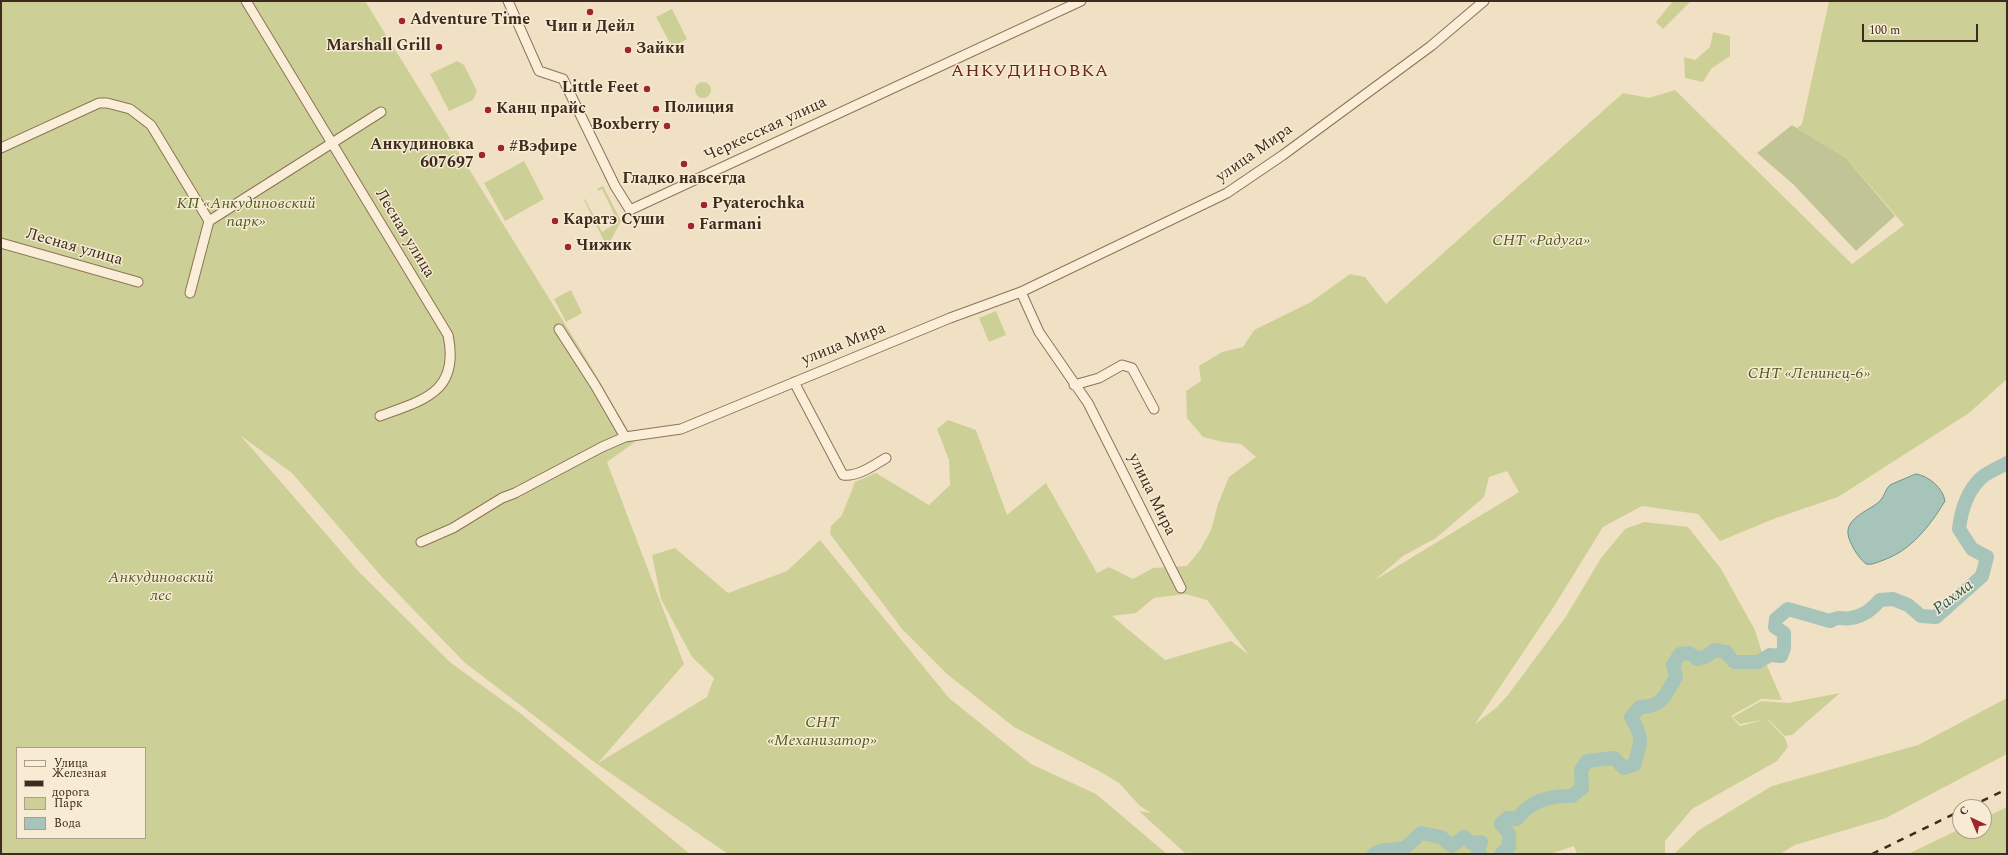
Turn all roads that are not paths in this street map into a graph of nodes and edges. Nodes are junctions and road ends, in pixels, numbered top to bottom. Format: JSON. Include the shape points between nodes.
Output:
{"nodes":[{"id":1,"x":246,"y":1,"type":"edge"},
{"id":2,"x":508,"y":1,"type":"edge"},
{"id":3,"x":1081,"y":1,"type":"edge"},
{"id":4,"x":1484,"y":1,"type":"edge"},
{"id":5,"x":381,"y":112,"type":"dead end"},
{"id":6,"x":332,"y":144,"type":"junction"},
{"id":7,"x":1,"y":148,"type":"edge"},
{"id":8,"x":209,"y":221,"type":"junction"},
{"id":9,"x":1,"y":242,"type":"edge"},
{"id":10,"x":138,"y":282,"type":"dead end"},
{"id":11,"x":1021,"y":292,"type":"junction"},
{"id":12,"x":190,"y":293,"type":"dead end"},
{"id":13,"x":559,"y":329,"type":"dead end"},
{"id":14,"x":794,"y":382,"type":"junction"},
{"id":15,"x":1074,"y":385,"type":"junction"},
{"id":16,"x":1154,"y":408,"type":"dead end"},
{"id":17,"x":380,"y":416,"type":"dead end"},
{"id":18,"x":624,"y":437,"type":"junction"},
{"id":19,"x":886,"y":458,"type":"dead end"},
{"id":20,"x":421,"y":542,"type":"dead end"},
{"id":21,"x":1181,"y":588,"type":"dead end"}],
"edges":[{"from":1,"to":6,"type":"street","name":"Лесная улица"},
{"from":2,"to":3,"type":"street","name":"Черкесская улица","via":[[539,71],[563,79],[615,186],[630,210]]},
{"from":4,"to":11,"type":"street","name":"улица Мира","via":[[1431,46],[1227,194]]},
{"from":5,"to":6,"type":"street"},
{"from":6,"to":8,"type":"street"},
{"from":6,"to":17,"type":"street","name":"Лесная улица","via":[[448,335],[452,352],[450,368],[444,381],[426,400]]},
{"from":7,"to":8,"type":"street","via":[[99,103],[130,109],[151,125]]},
{"from":8,"to":12,"type":"street"},
{"from":9,"to":10,"type":"street","name":"Лесная улица"},
{"from":11,"to":14,"type":"street","name":"улица Мира"},
{"from":11,"to":15,"type":"street","name":"улица Мира","via":[[1039,332]]},
{"from":13,"to":18,"type":"street"},
{"from":14,"to":18,"type":"street","name":"улица Мира","via":[[681,429]]},
{"from":14,"to":19,"type":"street","via":[[843,475],[858,473]]},
{"from":15,"to":16,"type":"street","via":[[1099,378],[1122,365],[1128,365]]},
{"from":15,"to":21,"type":"street","name":"улица Мира","via":[[1088,403]]},
{"from":18,"to":20,"type":"street","name":"улица Мира","via":[[502,498],[453,528]]}]}
